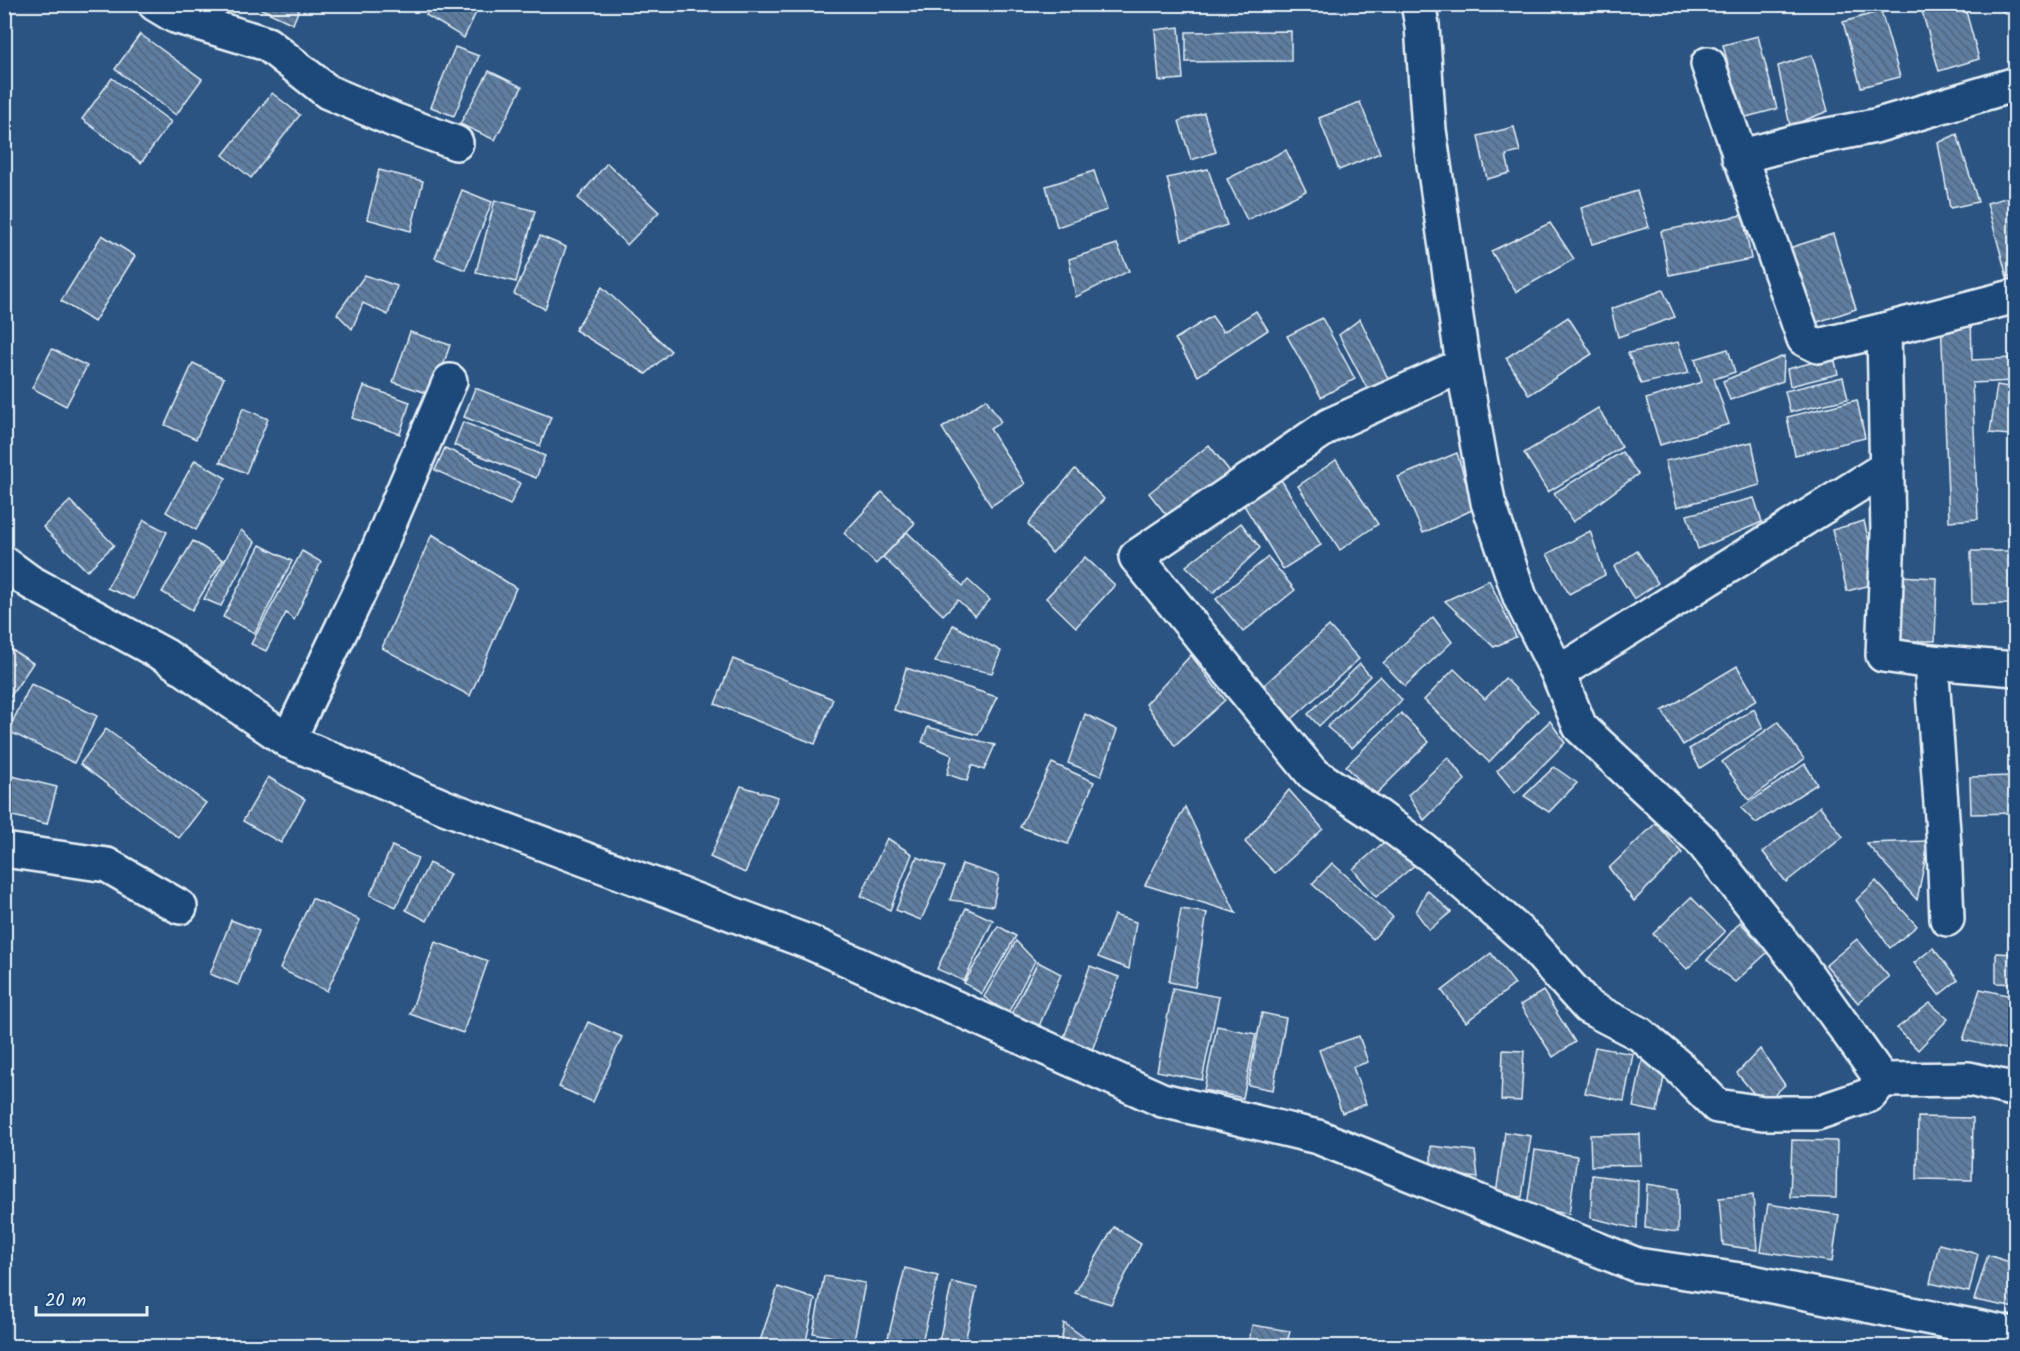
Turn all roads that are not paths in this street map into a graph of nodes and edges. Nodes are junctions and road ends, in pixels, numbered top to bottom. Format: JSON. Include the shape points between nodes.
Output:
{"nodes":[{"id":1,"x":155,"y":4,"type":"edge"},
{"id":2,"x":1418,"y":4,"type":"edge"},
{"id":3,"x":1707,"y":64,"type":"dead end"},
{"id":4,"x":2016,"y":84,"type":"edge"},
{"id":5,"x":456,"y":143,"type":"dead end"},
{"id":6,"x":1739,"y":156,"type":"junction"},
{"id":7,"x":2016,"y":296,"type":"edge"},
{"id":8,"x":1884,"y":330,"type":"junction"},
{"id":9,"x":1463,"y":365,"type":"junction"},
{"id":10,"x":450,"y":381,"type":"dead end"},
{"id":11,"x":1887,"y":466,"type":"junction"},
{"id":12,"x":4,"y":562,"type":"edge"},
{"id":13,"x":1931,"y":662,"type":"junction"},
{"id":14,"x":2016,"y":669,"type":"edge"},
{"id":15,"x":1558,"y":672,"type":"junction"},
{"id":16,"x":288,"y":741,"type":"junction"},
{"id":17,"x":4,"y":850,"type":"edge"},
{"id":18,"x":180,"y":907,"type":"dead end"},
{"id":19,"x":1947,"y":919,"type":"dead end"},
{"id":20,"x":1882,"y":1080,"type":"junction"},
{"id":21,"x":2016,"y":1090,"type":"edge"},
{"id":22,"x":2016,"y":1335,"type":"edge"}],
"edges":[{"from":1,"to":5,"type":"street","via":[[175,16],[267,44],[328,92]]},
{"from":2,"to":9,"type":"street","via":[[1429,130]]},
{"from":3,"to":6,"type":"street"},
{"from":4,"to":6,"type":"street","via":[[1875,126]]},
{"from":6,"to":8,"type":"street","via":[[1804,339],[1818,346]]},
{"from":7,"to":8,"type":"street"},
{"from":8,"to":11,"type":"street"},
{"from":9,"to":15,"type":"street","via":[[1488,502],[1520,597]]},
{"from":9,"to":20,"type":"street","via":[[1330,425],[1136,557],[1312,773],[1437,860],[1528,940],[1588,1007],[1640,1034],[1717,1106],[1762,1113],[1817,1113],[1870,1095]]},
{"from":10,"to":16,"type":"street","via":[[366,578]]},
{"from":11,"to":13,"type":"street","via":[[1883,655]]},
{"from":11,"to":15,"type":"street"},
{"from":12,"to":16,"type":"street","via":[[30,582],[166,656]]},
{"from":13,"to":14,"type":"street"},
{"from":13,"to":19,"type":"street"},
{"from":15,"to":20,"type":"street","via":[[1580,727],[1700,839],[1800,965]]},
{"from":16,"to":22,"type":"street","via":[[447,808],[811,943],[1162,1100],[1318,1137],[1637,1265],[1747,1281]]},
{"from":17,"to":18,"type":"street","via":[[107,865]]},
{"from":20,"to":21,"type":"street","via":[[1970,1079]]}]}
